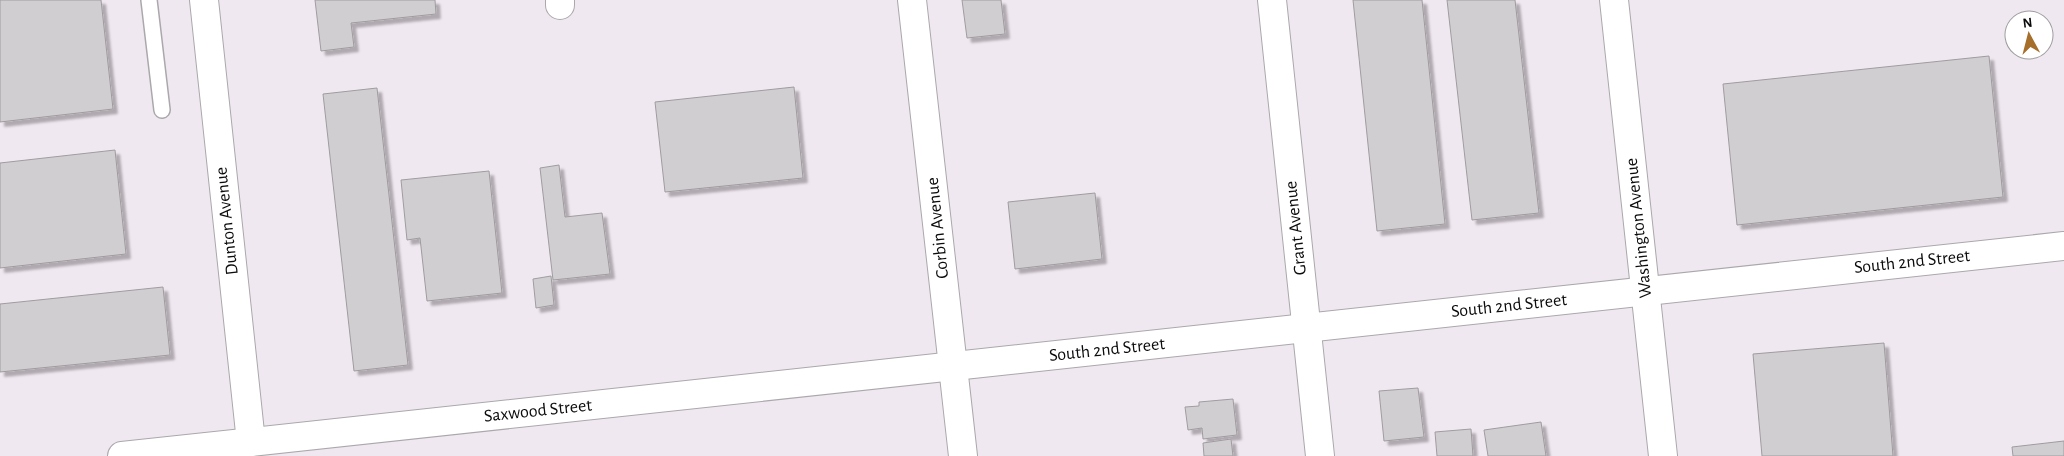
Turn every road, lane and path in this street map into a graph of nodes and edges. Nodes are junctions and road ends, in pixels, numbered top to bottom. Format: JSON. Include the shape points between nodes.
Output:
{"nodes":[{"id":1,"x":149,"y":0,"type":"edge"},
{"id":2,"x":204,"y":0,"type":"edge"},
{"id":3,"x":912,"y":0,"type":"edge"},
{"id":4,"x":1272,"y":0,"type":"edge"},
{"id":5,"x":1614,"y":0,"type":"edge"},
{"id":6,"x":162,"y":110,"type":"dead end"},
{"id":7,"x":2064,"y":246,"type":"edge"},
{"id":8,"x":1646,"y":290,"type":"junction"},
{"id":9,"x":1307,"y":328,"type":"junction"},
{"id":10,"x":954,"y":367,"type":"junction"},
{"id":11,"x":251,"y":442,"type":"junction"},
{"id":12,"x":122,"y":456,"type":"edge"},
{"id":13,"x":963,"y":456,"type":"edge"},
{"id":14,"x":1320,"y":456,"type":"edge"},
{"id":15,"x":1663,"y":456,"type":"edge"}],
"edges":[{"from":1,"to":6,"type":"lane"},
{"from":2,"to":11,"type":"street","name":"Dunton Avenue"},
{"from":3,"to":10,"type":"street","name":"Corbin Avenue"},
{"from":4,"to":9,"type":"street","name":"Grant Avenue"},
{"from":5,"to":8,"type":"street","name":"Washington Avenue"},
{"from":7,"to":8,"type":"street","name":"South 2nd Street"},
{"from":8,"to":9,"type":"street","name":"South 2nd Street"},
{"from":8,"to":15,"type":"street","name":"Washington Avenue"},
{"from":9,"to":10,"type":"street","name":"South 2nd Street"},
{"from":9,"to":14,"type":"street","name":"Grant Avenue"},
{"from":10,"to":11,"type":"street","name":"Saxwood Street"},
{"from":10,"to":13,"type":"street","name":"Corbin Avenue"},
{"from":11,"to":12,"type":"street","name":"Saxwood Street"}]}
